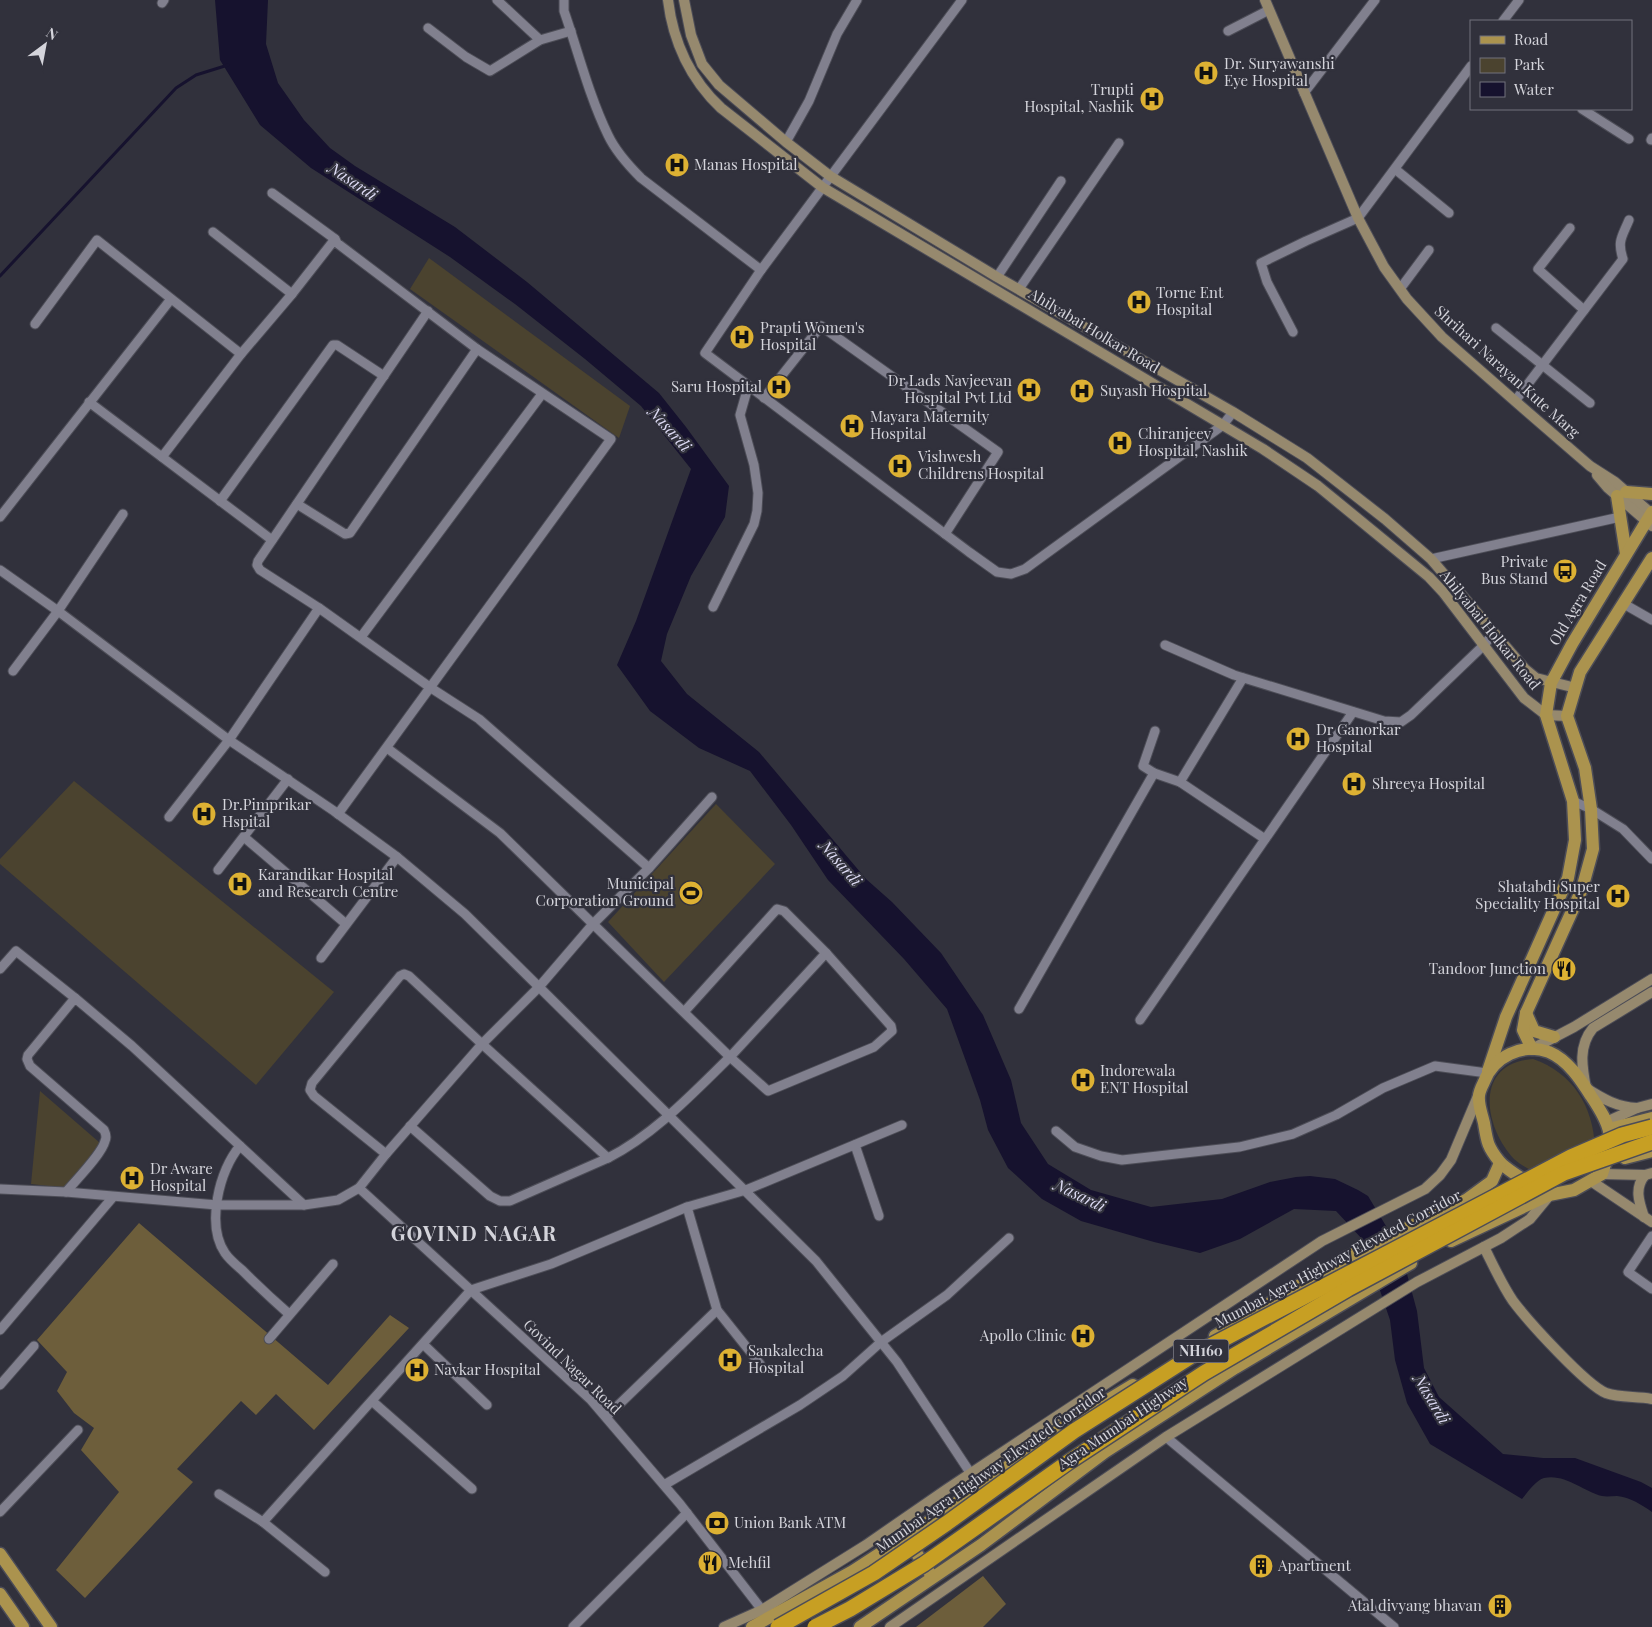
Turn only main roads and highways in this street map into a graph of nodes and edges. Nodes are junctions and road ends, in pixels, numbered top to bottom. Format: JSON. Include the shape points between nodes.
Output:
{"nodes":[{"id":1,"x":1652,"y":494,"type":"edge"},
{"id":2,"x":1651,"y":518,"type":"edge"},
{"id":3,"x":1626,"y":554,"type":"junction"},
{"id":4,"x":1652,"y":558,"type":"edge"},
{"id":5,"x":1526,"y":1013,"type":"junction"},
{"id":6,"x":1554,"y":1037,"type":"road end"},
{"id":7,"x":1532,"y":1049,"type":"junction"},
{"id":8,"x":1487,"y":1073,"type":"junction"},
{"id":9,"x":1652,"y":1118,"type":"edge"},
{"id":10,"x":1608,"y":1125,"type":"junction"},
{"id":11,"x":1652,"y":1127,"type":"edge"},
{"id":12,"x":1652,"y":1142,"type":"edge"},
{"id":13,"x":1652,"y":1151,"type":"edge"},
{"id":14,"x":1500,"y":1163,"type":"junction"},
{"id":15,"x":1600,"y":1172,"type":"junction"},
{"id":16,"x":1549,"y":1195,"type":"junction"},
{"id":17,"x":905,"y":1537,"type":"junction"},
{"id":18,"x":0,"y":1554,"type":"edge"},
{"id":19,"x":933,"y":1578,"type":"junction"},
{"id":20,"x":0,"y":1594,"type":"edge"},
{"id":21,"x":23,"y":1627,"type":"edge"},
{"id":22,"x":51,"y":1627,"type":"edge"},
{"id":23,"x":752,"y":1627,"type":"edge"},
{"id":24,"x":778,"y":1627,"type":"edge"},
{"id":25,"x":815,"y":1627,"type":"edge"},
{"id":26,"x":860,"y":1627,"type":"edge"}],
"edges":[{"from":1,"to":3,"type":"main road","via":[[1621,494],[1620,517]]},
{"from":2,"to":3,"type":"main road","name":"Old Agra Road"},
{"from":3,"to":8,"type":"main road","name":"Old Agra Road","via":[[1551,683],[1546,715],[1573,801],[1575,840],[1568,878],[1496,1042]]},
{"from":4,"to":5,"type":"main road","via":[[1580,672],[1567,716],[1585,768],[1594,848],[1582,889]]},
{"from":5,"to":6,"type":"main road","via":[[1534,1031]]},
{"from":5,"to":7,"type":"main road","via":[[1523,1030]]},
{"from":7,"to":8,"type":"main road","via":[[1508,1054]]},
{"from":7,"to":10,"type":"main road","via":[[1550,1052],[1567,1064]]},
{"from":8,"to":14,"type":"main road","via":[[1478,1095],[1488,1146]]},
{"from":9,"to":10,"type":"main road"},
{"from":10,"to":15,"type":"main road","via":[[1609,1156]]},
{"from":11,"to":24,"type":"highway","name":"Mumbai Agra Highway Elevated Corridor","number":"NH160","bridge":true,"via":[[1622,1135],[1571,1157],[1192,1355],[1074,1431],[874,1574]]},
{"from":12,"to":25,"type":"highway","name":"Mumbai Agra Highway Elevated Corridor","number":"NH160","bridge":true,"via":[[1564,1172],[1348,1289],[1204,1373],[1070,1461],[924,1564]]},
{"from":13,"to":15,"type":"main road"},
{"from":14,"to":16,"type":"main road"},
{"from":14,"to":17,"type":"main road","via":[[1492,1181],[1466,1200],[1347,1257],[1065,1426]]},
{"from":15,"to":16,"type":"main road","via":[[1574,1190]]},
{"from":16,"to":19,"type":"main road","name":"Agra Mumbai Highway","via":[[1426,1254],[1235,1368],[1105,1452]]},
{"from":17,"to":19,"type":"main road"},
{"from":17,"to":23,"type":"main road","via":[[853,1571]]},
{"from":18,"to":22,"type":"main road"},
{"from":19,"to":26,"type":"main road","name":"Agra Mumbai Highway"},
{"from":20,"to":21,"type":"main road"}]}
